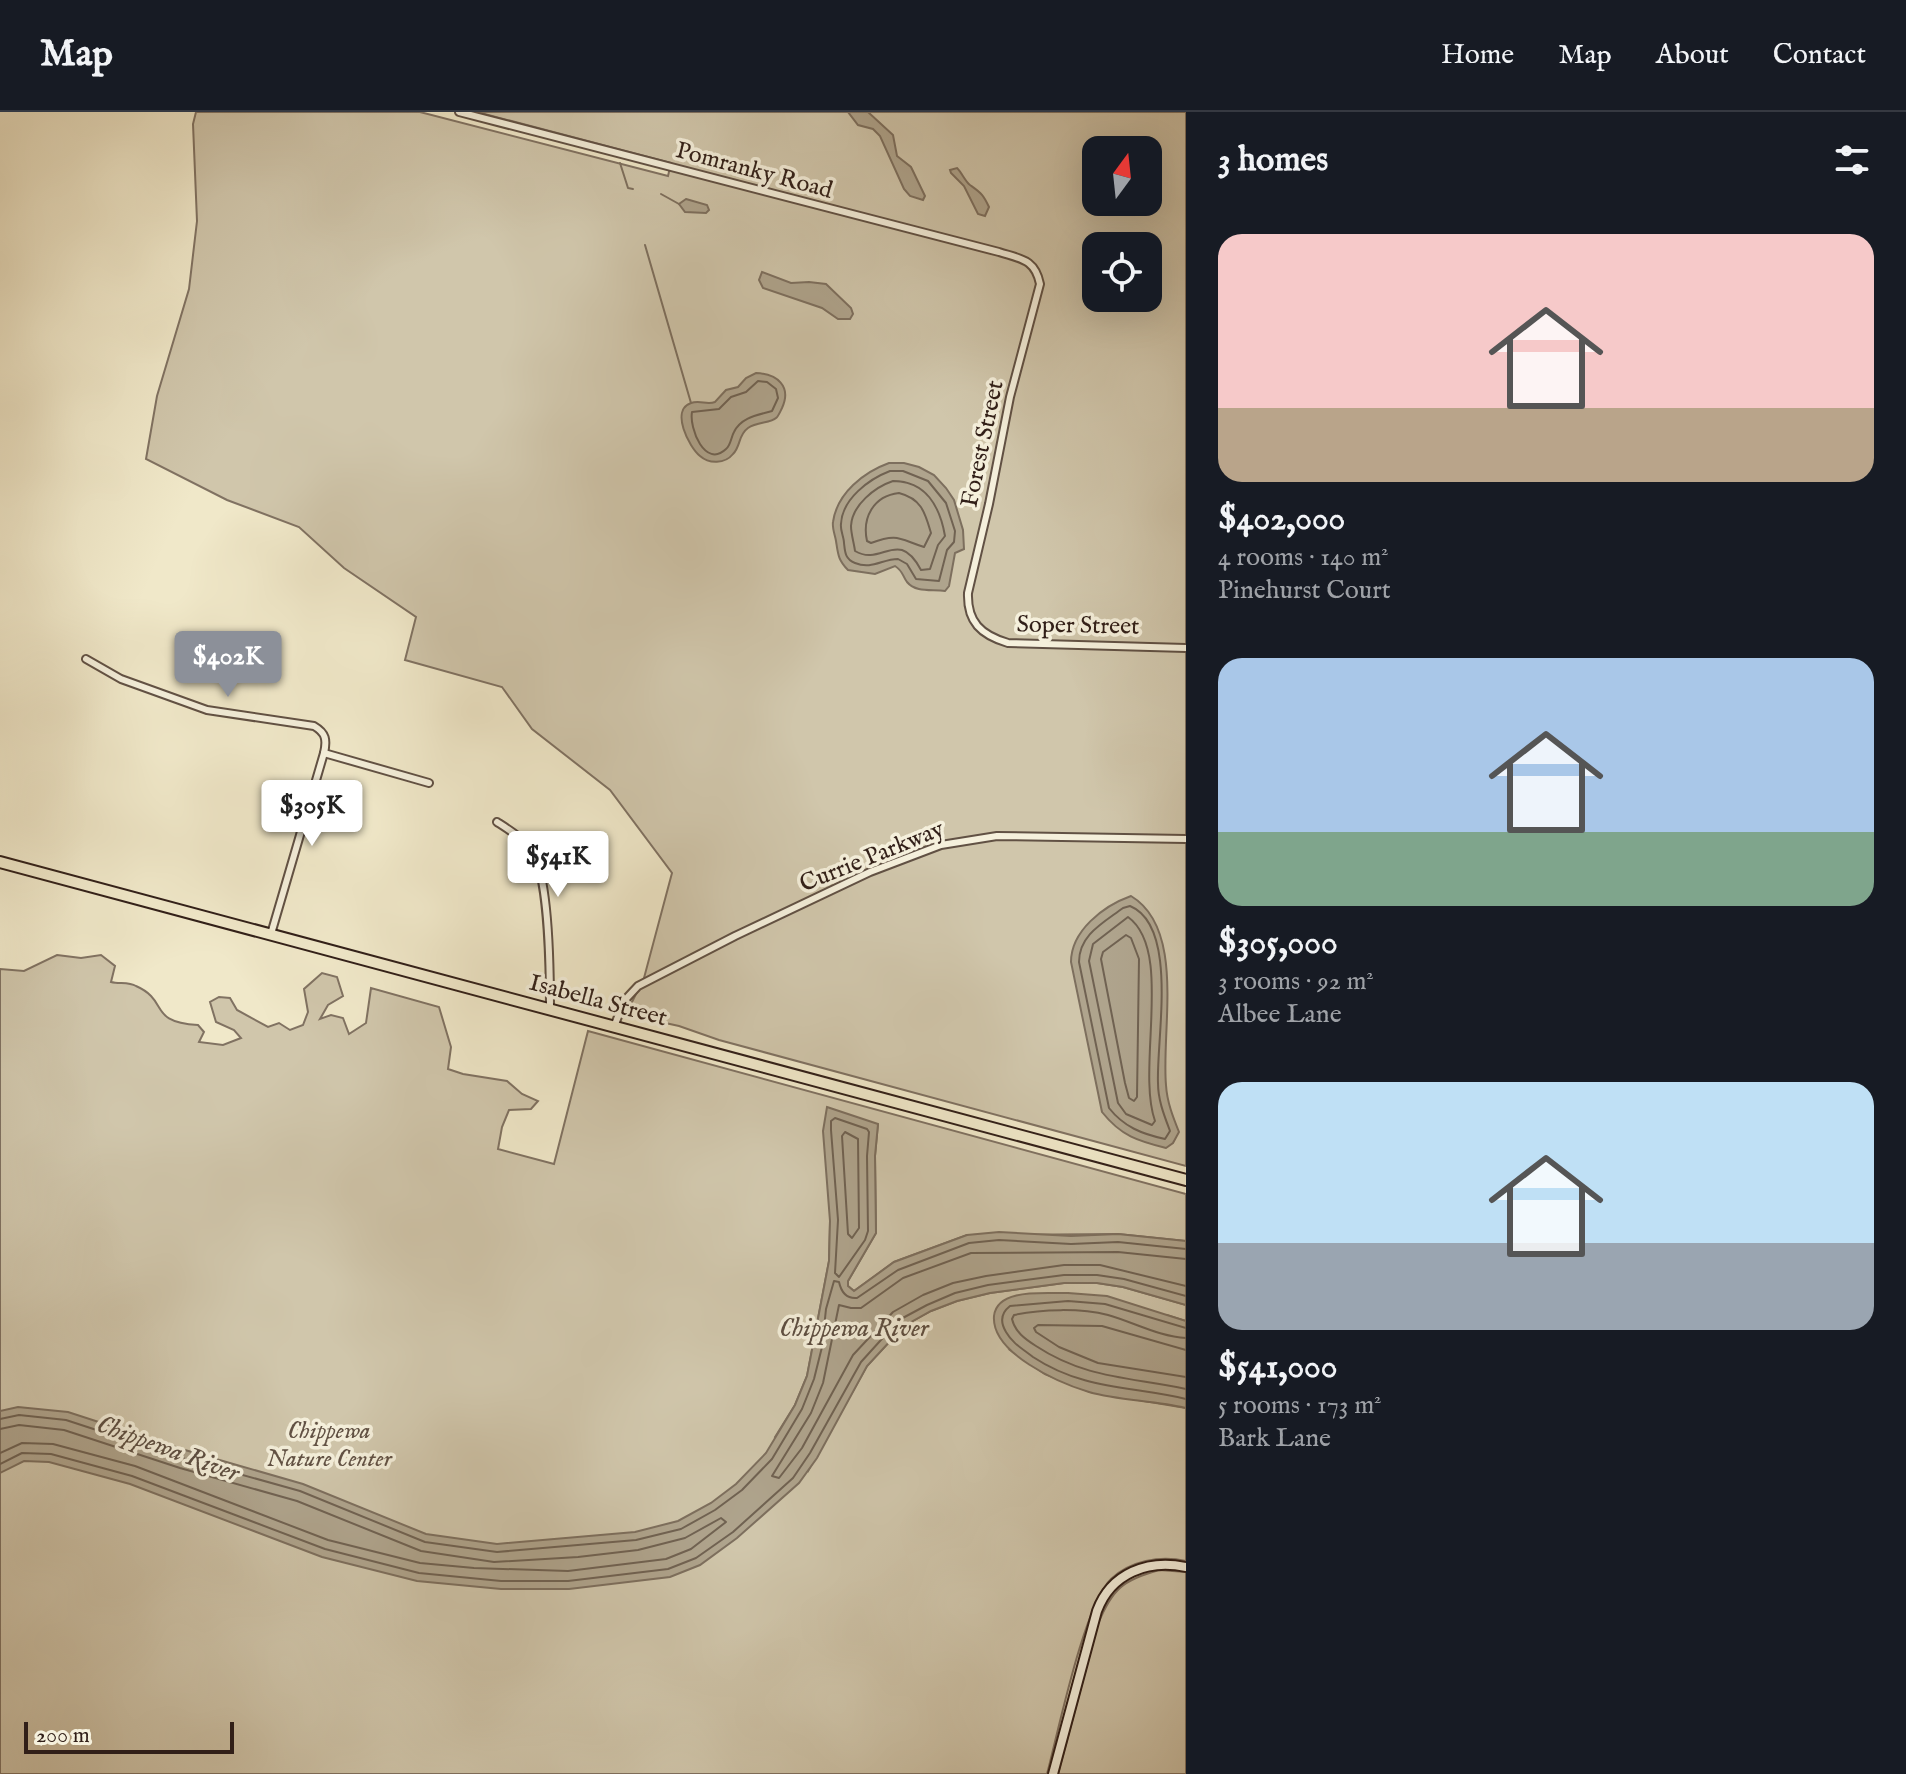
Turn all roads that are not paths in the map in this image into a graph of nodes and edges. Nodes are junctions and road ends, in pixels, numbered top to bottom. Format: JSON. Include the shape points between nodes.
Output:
{"nodes":[{"id":1,"x":459,"y":112,"type":"edge"},
{"id":2,"x":1037,"y":270,"type":"joint"},
{"id":3,"x":975,"y":626,"type":"joint"},
{"id":4,"x":1186,"y":648,"type":"edge"},
{"id":5,"x":86,"y":659,"type":"dead end"},
{"id":6,"x":324,"y":753,"type":"junction"},
{"id":7,"x":429,"y":783,"type":"dead end"},
{"id":8,"x":497,"y":822,"type":"dead end"},
{"id":9,"x":1186,"y":839,"type":"edge"},
{"id":10,"x":0,"y":862,"type":"edge"},
{"id":11,"x":271,"y":934,"type":"junction"},
{"id":12,"x":550,"y":1009,"type":"junction"},
{"id":13,"x":614,"y":1027,"type":"junction"},
{"id":14,"x":1186,"y":1180,"type":"edge"},
{"id":15,"x":1186,"y":1567,"type":"edge"},
{"id":16,"x":1053,"y":1774,"type":"edge"}],
"edges":[{"from":1,"to":2,"type":"street","name":"Pomranky Road","via":[[999,252]]},
{"from":2,"to":3,"type":"street","name":"Forest Street","via":[[1040,284],[968,593]]},
{"from":3,"to":4,"type":"street","name":"Soper Street","via":[[1008,643]]},
{"from":5,"to":6,"type":"street","via":[[121,679],[207,710],[314,726],[327,741]]},
{"from":6,"to":7,"type":"street"},
{"from":6,"to":11,"type":"street"},
{"from":8,"to":12,"type":"street","via":[[526,843],[540,871]]},
{"from":9,"to":13,"type":"street","name":"Currie Parkway","via":[[997,836],[941,845],[857,878],[638,986],[624,1001]]},
{"from":10,"to":11,"type":"highway","name":"Isabella Street"},
{"from":11,"to":12,"type":"highway","name":"Isabella Street"},
{"from":12,"to":13,"type":"highway","name":"Isabella Street"},
{"from":13,"to":14,"type":"highway","name":"Isabella Street"},
{"from":15,"to":16,"type":"street","via":[[1141,1567],[1106,1593]]}]}
